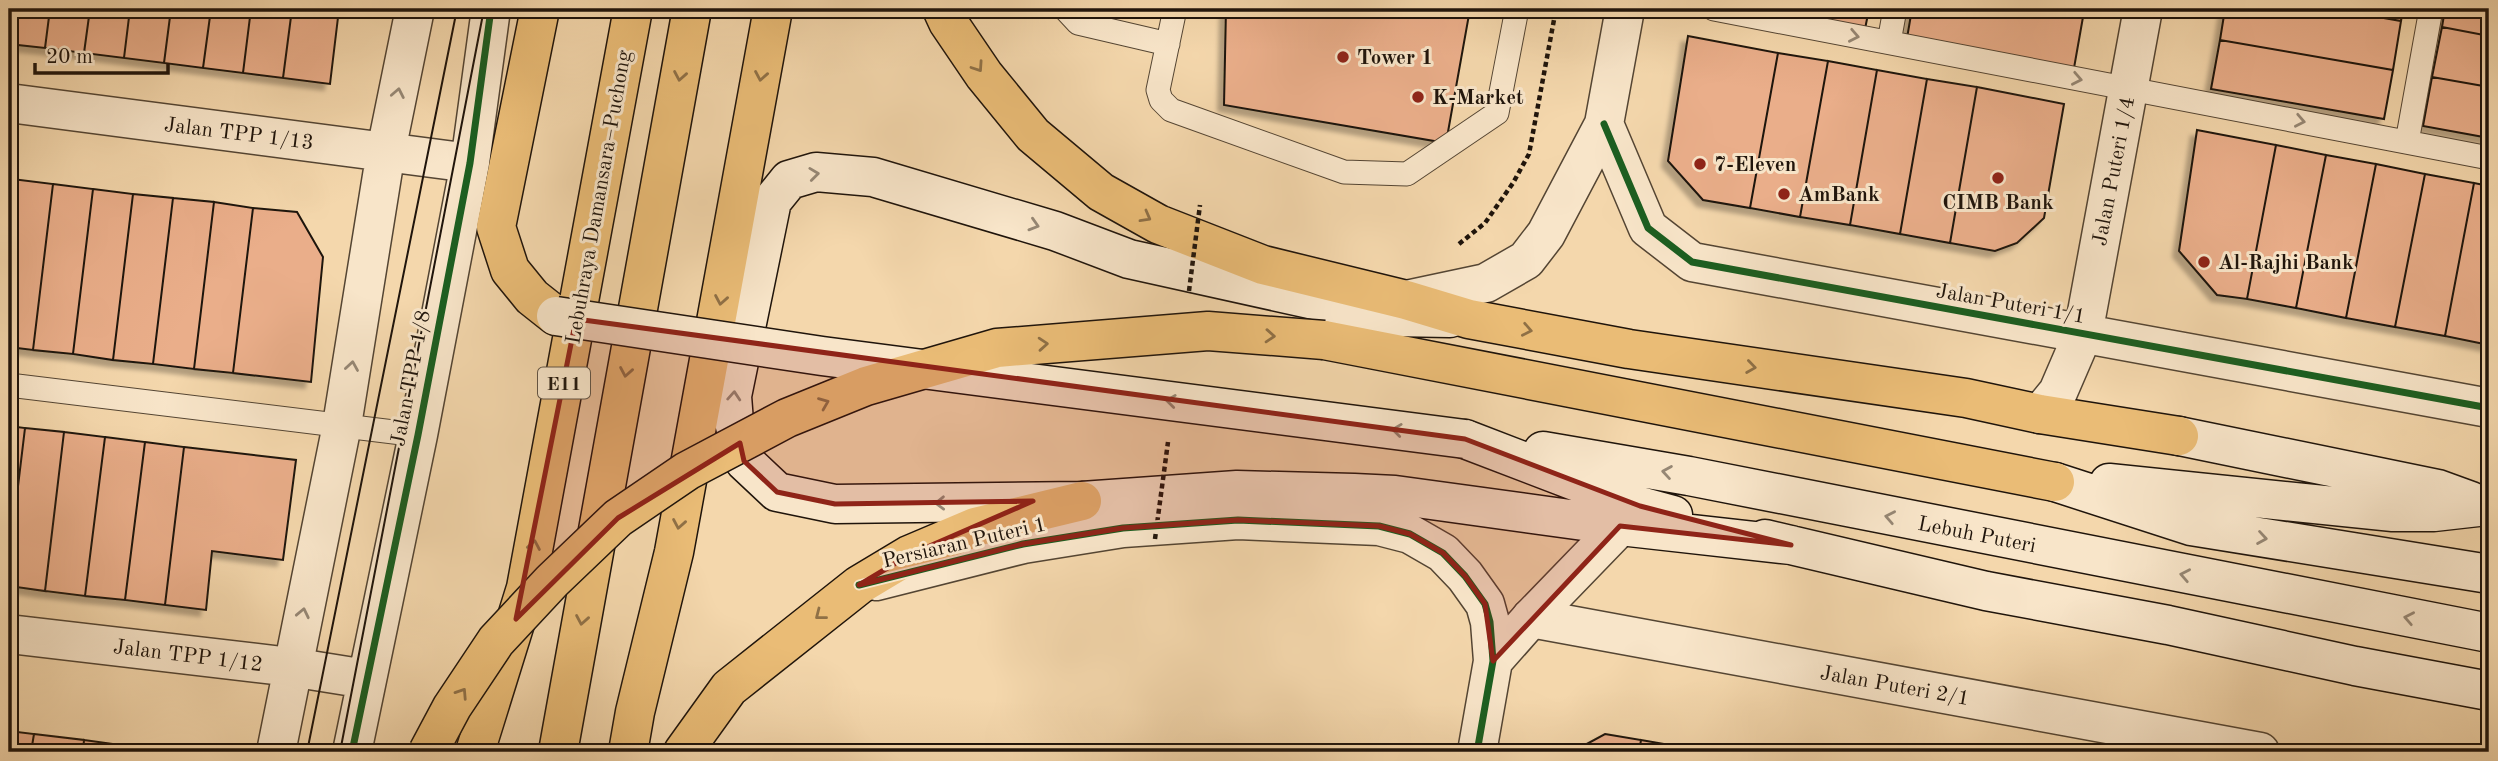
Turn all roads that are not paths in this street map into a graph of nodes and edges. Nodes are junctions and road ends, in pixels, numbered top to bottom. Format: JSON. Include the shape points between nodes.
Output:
{"nodes":[{"id":1,"x":415,"y":9,"type":"edge"},
{"id":2,"x":491,"y":9,"type":"edge"},
{"id":3,"x":540,"y":9,"type":"edge"},
{"id":4,"x":633,"y":9,"type":"edge"},
{"id":5,"x":692,"y":9,"type":"edge"},
{"id":6,"x":773,"y":9,"type":"edge"},
{"id":7,"x":943,"y":9,"type":"edge"},
{"id":8,"x":1065,"y":9,"type":"edge"},
{"id":9,"x":1175,"y":9,"type":"edge"},
{"id":10,"x":1517,"y":9,"type":"edge"},
{"id":11,"x":1625,"y":9,"type":"edge"},
{"id":12,"x":1714,"y":9,"type":"edge"},
{"id":13,"x":1895,"y":9,"type":"edge"},
{"id":14,"x":2143,"y":9,"type":"edge"},
{"id":15,"x":2431,"y":9,"type":"edge"},
{"id":16,"x":1889,"y":43,"type":"junction"},
{"id":17,"x":1168,"y":44,"type":"junction"},
{"id":18,"x":2129,"y":89,"type":"junction"},
{"id":19,"x":9,"y":103,"type":"edge"},
{"id":20,"x":1604,"y":124,"type":"junction"},
{"id":21,"x":2407,"y":142,"type":"junction"},
{"id":22,"x":386,"y":151,"type":"junction"},
{"id":23,"x":2489,"y":158,"type":"edge"},
{"id":24,"x":470,"y":163,"type":"junction"},
{"id":25,"x":1406,"y":300,"type":"junction"},
{"id":26,"x":556,"y":316,"type":"joint"},
{"id":27,"x":1469,"y":319,"type":"junction"},
{"id":28,"x":2083,"y":334,"type":"junction"},
{"id":29,"x":9,"y":385,"type":"edge"},
{"id":30,"x":2489,"y":408,"type":"edge"},
{"id":31,"x":2040,"y":414,"type":"junction"},
{"id":32,"x":342,"y":425,"type":"junction"},
{"id":33,"x":418,"y":435,"type":"junction"},
{"id":34,"x":2179,"y":436,"type":"joint"},
{"id":35,"x":1465,"y":439,"type":"junction"},
{"id":36,"x":2055,"y":482,"type":"junction"},
{"id":37,"x":1082,"y":501,"type":"junction"},
{"id":38,"x":2488,"y":507,"type":"edge"},
{"id":39,"x":1620,"y":526,"type":"junction"},
{"id":40,"x":1791,"y":545,"type":"junction"},
{"id":41,"x":2489,"y":574,"type":"edge"},
{"id":42,"x":859,"y":585,"type":"junction"},
{"id":43,"x":1531,"y":618,"type":"junction"},
{"id":44,"x":2482,"y":632,"type":"edge"},
{"id":45,"x":9,"y":635,"type":"edge"},
{"id":46,"x":1493,"y":661,"type":"junction"},
{"id":47,"x":292,"y":667,"type":"junction"},
{"id":48,"x":366,"y":679,"type":"junction"},
{"id":49,"x":2489,"y":691,"type":"edge"},
{"id":50,"x":276,"y":752,"type":"edge"},
{"id":51,"x":352,"y":752,"type":"edge"},
{"id":52,"x":428,"y":752,"type":"edge"},
{"id":53,"x":475,"y":752,"type":"edge"},
{"id":54,"x":558,"y":752,"type":"edge"},
{"id":55,"x":628,"y":752,"type":"edge"},
{"id":56,"x":682,"y":752,"type":"edge"},
{"id":57,"x":1477,"y":752,"type":"edge"},
{"id":58,"x":2260,"y":752,"type":"edge"}],
"edges":[{"from":22,"to":1,"type":"main road","one_way":true},
{"from":2,"to":24,"type":"main road","name":"Jalan TPP 1/8"},
{"from":3,"to":26,"type":"highway","via":[[496,227],[510,270]]},
{"from":53,"to":4,"type":"highway","name":"Lebuhraya Damansara–Puchong","number":"E11","one_way":true,"via":[[526,588]]},
{"from":5,"to":54,"type":"highway","number":"E11","one_way":true},
{"from":6,"to":55,"type":"highway","one_way":true,"via":[[674,552]]},
{"from":7,"to":25,"type":"highway","one_way":true,"via":[[984,75],[1033,135],[1101,192],[1158,224],[1263,265]]},
{"from":8,"to":17,"type":"lane","via":[[1078,23]]},
{"from":9,"to":17,"type":"lane"},
{"from":10,"to":17,"type":"lane","via":[[1497,113],[1407,174],[1344,172],[1171,110],[1158,90]]},
{"from":11,"to":20,"type":"main road"},
{"from":12,"to":16,"type":"lane","one_way":true},
{"from":13,"to":16,"type":"lane"},
{"from":14,"to":18,"type":"main road","name":"Jalan Puteri 1/4"},
{"from":15,"to":21,"type":"lane"},
{"from":16,"to":18,"type":"lane","one_way":true},
{"from":18,"to":21,"type":"lane","one_way":true},
{"from":18,"to":28,"type":"main road","name":"Jalan Puteri 1/4"},
{"from":19,"to":22,"type":"main road","name":"Jalan TPP 1/13"},
{"from":20,"to":25,"type":"main road","via":[[1546,234],[1526,260],[1486,283]]},
{"from":20,"to":28,"type":"main road","name":"Jalan Puteri 1/1","via":[[1648,228],[1692,262]]},
{"from":21,"to":23,"type":"lane"},
{"from":22,"to":24,"type":"main road","name":"Jalan TPP 1/13"},
{"from":32,"to":22,"type":"main road","one_way":true},
{"from":24,"to":33,"type":"main road","name":"Jalan TPP 1/8"},
{"from":25,"to":27,"type":"highway"},
{"from":35,"to":26,"type":"main road","one_way":true,"bridge":true,"via":[[822,356]]},
{"from":27,"to":31,"type":"highway","one_way":true,"via":[[1629,349],[1966,398]]},
{"from":37,"to":27,"type":"main road","one_way":true,"via":[[835,504],[777,492],[744,461],[732,396],[772,201],[789,180],[816,172],[873,177],[1055,231],[1129,260],[1391,317]]},
{"from":28,"to":30,"type":"main road","name":"Jalan Puteri 1/1"},
{"from":28,"to":31,"type":"main road","name":"Jalan Puteri 1/4","via":[[2058,392]]},
{"from":29,"to":32,"type":"lane"},
{"from":31,"to":34,"type":"highway"},
{"from":32,"to":33,"type":"lane"},
{"from":47,"to":32,"type":"main road","one_way":true},
{"from":33,"to":48,"type":"main road","name":"Jalan TPP 1/8"},
{"from":34,"to":38,"type":"main road","via":[[2438,489]]},
{"from":35,"to":40,"type":"main road","via":[[1640,506]]},
{"from":44,"to":35,"type":"main road","name":"Lebuh Puteri","one_way":true,"via":[[1689,476]]},
{"from":36,"to":38,"type":"main road","via":[[2125,483],[2393,512]]},
{"from":36,"to":41,"type":"main road","one_way":true,"via":[[2191,526]]},
{"from":52,"to":36,"type":"highway","one_way":true,"bridge":true,"via":[[496,641],[618,518],[687,471],[787,418],[866,386],[997,348],[1208,331],[1324,340]]},
{"from":37,"to":39,"type":"main road","via":[[1237,490],[1354,493]]},
{"from":37,"to":42,"type":"highway","via":[[975,527],[909,555]]},
{"from":39,"to":40,"type":"main road"},
{"from":39,"to":43,"type":"main road"},
{"from":40,"to":49,"type":"main road","via":[[1986,591]]},
{"from":42,"to":46,"type":"main road","name":"Persiaran Puteri 1","via":[[1023,544],[1123,528],[1238,520],[1379,526],[1410,534],[1443,553],[1465,576],[1485,604]]},
{"from":42,"to":56,"type":"highway","one_way":true,"via":[[729,688]]},
{"from":43,"to":46,"type":"main road"},
{"from":43,"to":58,"type":"main road","name":"Jalan Puteri 2/1"},
{"from":45,"to":47,"type":"main road","name":"Jalan TPP 1/12"},
{"from":46,"to":57,"type":"main road","name":"Persiaran Puteri 1"},
{"from":47,"to":48,"type":"main road","name":"Jalan TPP 1/12"},
{"from":47,"to":50,"type":"main road"},
{"from":48,"to":51,"type":"main road","name":"Jalan TPP 1/8"}]}
